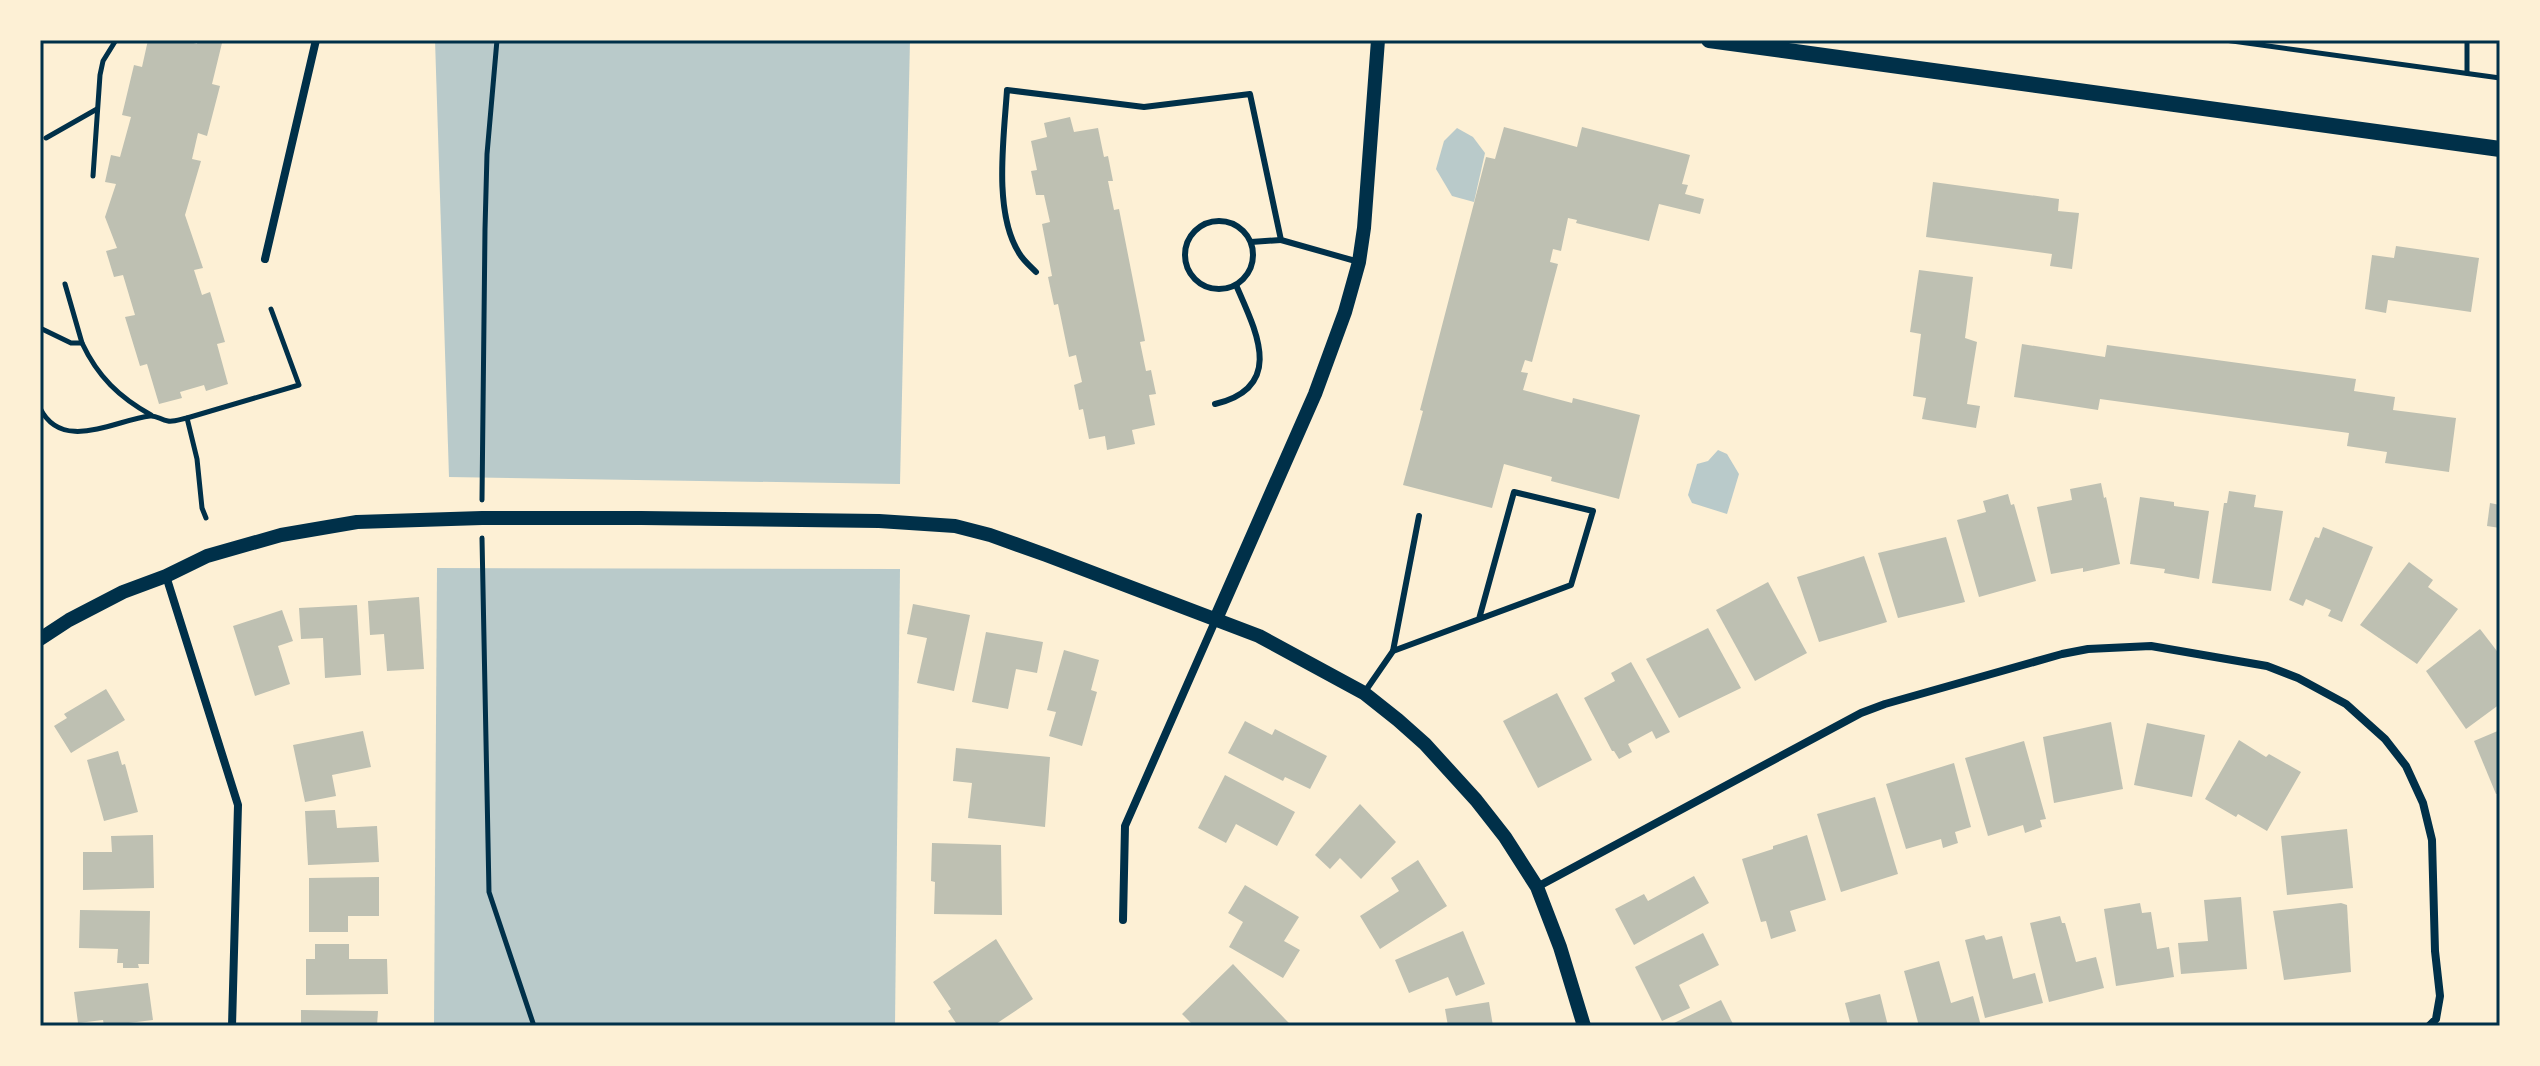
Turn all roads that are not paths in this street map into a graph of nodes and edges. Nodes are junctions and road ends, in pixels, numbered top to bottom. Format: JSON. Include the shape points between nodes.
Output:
{"nodes":[{"id":1,"x":316,"y":40,"type":"edge"},
{"id":2,"x":1378,"y":40,"type":"edge"},
{"id":3,"x":1709,"y":40,"type":"edge"},
{"id":4,"x":2500,"y":149,"type":"edge"},
{"id":5,"x":1281,"y":240,"type":"junction"},
{"id":6,"x":1251,"y":242,"type":"junction"},
{"id":7,"x":265,"y":259,"type":"dead end"},
{"id":8,"x":1359,"y":262,"type":"junction"},
{"id":9,"x":1036,"y":272,"type":"dead end"},
{"id":10,"x":1236,"y":285,"type":"junction"},
{"id":11,"x":1215,"y":404,"type":"dead end"},
{"id":12,"x":1419,"y":516,"type":"dead end"},
{"id":13,"x":166,"y":576,"type":"junction"},
{"id":14,"x":1216,"y":619,"type":"junction"},
{"id":15,"x":1479,"y":619,"type":"junction"},
{"id":16,"x":40,"y":639,"type":"edge"},
{"id":17,"x":1393,"y":651,"type":"junction"},
{"id":18,"x":1364,"y":693,"type":"junction"},
{"id":19,"x":1537,"y":887,"type":"junction"},
{"id":20,"x":1123,"y":920,"type":"dead end"},
{"id":21,"x":232,"y":1026,"type":"edge"},
{"id":22,"x":1584,"y":1026,"type":"edge"},
{"id":23,"x":2429,"y":1026,"type":"edge"}],
"edges":[{"from":1,"to":7,"type":"street"},
{"from":2,"to":8,"type":"street"},
{"from":3,"to":4,"type":"main road"},
{"from":5,"to":6,"type":"lane"},
{"from":5,"to":8,"type":"lane"},
{"from":5,"to":9,"type":"lane","via":[[1250,94],[1144,107],[1007,90],[1004,202],[1019,255]]},
{"from":6,"to":10,"type":"lane","via":[[1250,271]]},
{"from":6,"to":10,"type":"lane","via":[[1246,232],[1227,221],[1205,223],[1189,238],[1185,260],[1195,279],[1214,289]]},
{"from":8,"to":14,"type":"street","via":[[1315,394]]},
{"from":10,"to":11,"type":"lane","via":[[1257,333],[1259,370],[1247,389]]},
{"from":12,"to":17,"type":"lane"},
{"from":13,"to":14,"type":"street","via":[[207,556],[281,535],[375,521],[906,522],[990,535]]},
{"from":13,"to":16,"type":"street","via":[[123,592]]},
{"from":13,"to":21,"type":"street","via":[[238,805]]},
{"from":14,"to":18,"type":"street","via":[[1289,651]]},
{"from":14,"to":20,"type":"street","via":[[1125,826]]},
{"from":15,"to":15,"type":"lane","via":[[1514,492],[1593,511],[1571,585]]},
{"from":15,"to":17,"type":"lane"},
{"from":17,"to":18,"type":"lane"},
{"from":18,"to":19,"type":"street","via":[[1450,770],[1505,837]]},
{"from":19,"to":22,"type":"street"},
{"from":19,"to":23,"type":"street","via":[[1885,704],[2088,649],[2173,649],[2267,666],[2322,690],[2366,720],[2406,766],[2432,840],[2440,996],[2436,1019]]}]}
